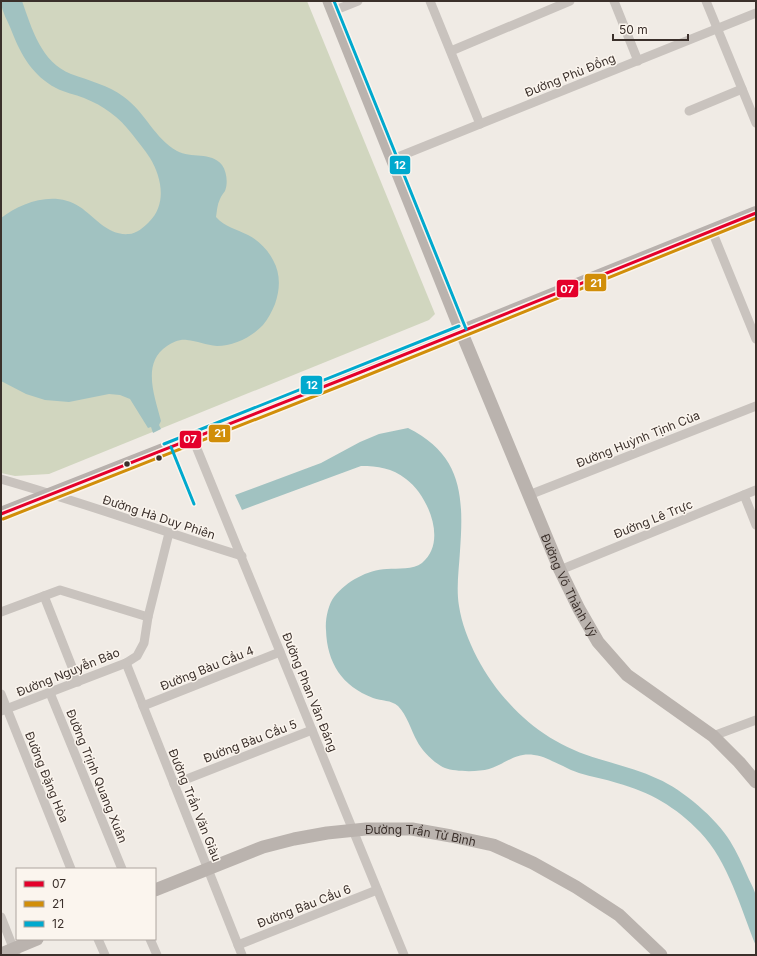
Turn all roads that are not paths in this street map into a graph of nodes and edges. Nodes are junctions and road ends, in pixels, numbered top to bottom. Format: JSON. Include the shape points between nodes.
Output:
{"nodes":[{"id":1,"x":358,"y":1,"type":"edge"},
{"id":2,"x":430,"y":1,"type":"edge"},
{"id":3,"x":570,"y":1,"type":"edge"},
{"id":4,"x":614,"y":1,"type":"edge"},
{"id":5,"x":706,"y":1,"type":"edge"},
{"id":6,"x":331,"y":6,"type":"edge"},
{"id":7,"x":756,"y":13,"type":"edge"},
{"id":8,"x":718,"y":29,"type":"junction"},
{"id":9,"x":451,"y":51,"type":"junction"},
{"id":10,"x":638,"y":61,"type":"junction"},
{"id":11,"x":742,"y":89,"type":"junction"},
{"id":12,"x":754,"y":110,"type":"edge"},
{"id":13,"x":689,"y":111,"type":"dead end"},
{"id":14,"x":756,"y":123,"type":"edge"},
{"id":15,"x":480,"y":124,"type":"junction"},
{"id":16,"x":393,"y":160,"type":"junction"},
{"id":17,"x":756,"y":213,"type":"edge"},
{"id":18,"x":712,"y":231,"type":"junction"},
{"id":19,"x":461,"y":331,"type":"junction"},
{"id":20,"x":756,"y":339,"type":"edge"},
{"id":21,"x":756,"y":406,"type":"edge"},
{"id":22,"x":193,"y":439,"type":"junction"},
{"id":23,"x":1,"y":479,"type":"edge"},
{"id":24,"x":756,"y":490,"type":"edge"},
{"id":25,"x":50,"y":493,"type":"junction"},
{"id":26,"x":744,"y":495,"type":"junction"},
{"id":27,"x":529,"y":496,"type":"junction"},
{"id":28,"x":1,"y":514,"type":"edge"},
{"id":29,"x":756,"y":525,"type":"edge"},
{"id":30,"x":169,"y":533,"type":"junction"},
{"id":31,"x":242,"y":556,"type":"junction"},
{"id":32,"x":560,"y":570,"type":"junction"},
{"id":33,"x":44,"y":596,"type":"junction"},
{"id":34,"x":1,"y":612,"type":"edge"},
{"id":35,"x":148,"y":617,"type":"junction"},
{"id":36,"x":280,"y":652,"type":"junction"},
{"id":37,"x":126,"y":663,"type":"junction"},
{"id":38,"x":78,"y":682,"type":"junction"},
{"id":39,"x":50,"y":692,"type":"junction"},
{"id":40,"x":1,"y":694,"type":"edge"},
{"id":41,"x":143,"y":706,"type":"junction"},
{"id":42,"x":4,"y":710,"type":"edge"},
{"id":43,"x":756,"y":720,"type":"edge"},
{"id":44,"x":312,"y":730,"type":"junction"},
{"id":45,"x":713,"y":736,"type":"junction"},
{"id":46,"x":756,"y":782,"type":"edge"},
{"id":47,"x":174,"y":784,"type":"junction"},
{"id":48,"x":354,"y":830,"type":"junction"},
{"id":49,"x":71,"y":868,"type":"edge"},
{"id":50,"x":122,"y":868,"type":"edge"},
{"id":51,"x":208,"y":868,"type":"junction"},
{"id":52,"x":156,"y":890,"type":"edge"},
{"id":53,"x":378,"y":890,"type":"junction"},
{"id":54,"x":1,"y":917,"type":"edge"},
{"id":55,"x":36,"y":940,"type":"edge"},
{"id":56,"x":98,"y":940,"type":"edge"},
{"id":57,"x":150,"y":940,"type":"edge"},
{"id":58,"x":238,"y":945,"type":"junction"},
{"id":59,"x":15,"y":952,"type":"edge"},
{"id":60,"x":1,"y":954,"type":"edge"},
{"id":61,"x":402,"y":954,"type":"edge"},
{"id":62,"x":105,"y":955,"type":"edge"},
{"id":63,"x":157,"y":955,"type":"edge"},
{"id":64,"x":242,"y":955,"type":"edge"},
{"id":65,"x":662,"y":955,"type":"edge"}],
"edges":[{"from":1,"to":6,"type":"street"},
{"from":2,"to":9,"type":"street"},
{"from":3,"to":9,"type":"street"},
{"from":4,"to":10,"type":"street"},
{"from":5,"to":8,"type":"street"},
{"from":6,"to":16,"type":"street","name":"Đường Võ Thành Vỹ"},
{"from":7,"to":8,"type":"street","name":"Đường Phù Đổng"},
{"from":8,"to":10,"type":"street","name":"Đường Phù Đổng"},
{"from":8,"to":11,"type":"street"},
{"from":9,"to":15,"type":"street"},
{"from":10,"to":15,"type":"street","name":"Đường Phù Đổng"},
{"from":11,"to":12,"type":"street"},
{"from":11,"to":13,"type":"street"},
{"from":12,"to":14,"type":"street"},
{"from":15,"to":16,"type":"street","name":"Đường Phù Đổng"},
{"from":16,"to":19,"type":"street","name":"Đường Võ Thành Vỹ"},
{"from":17,"to":18,"type":"main road"},
{"from":18,"to":19,"type":"main road"},
{"from":18,"to":20,"type":"street"},
{"from":19,"to":22,"type":"main road"},
{"from":19,"to":27,"type":"street","name":"Đường Võ Thành Vỹ"},
{"from":21,"to":27,"type":"street","name":"Đường Huỳnh Tịnh Của"},
{"from":22,"to":25,"type":"main road"},
{"from":22,"to":31,"type":"street","name":"Đường Phan Văn Đáng"},
{"from":23,"to":25,"type":"street","name":"Đường Hà Duy Phiên"},
{"from":24,"to":26,"type":"street","name":"Đường Lê Trực"},
{"from":25,"to":28,"type":"main road"},
{"from":25,"to":30,"type":"street","name":"Đường Hà Duy Phiên"},
{"from":26,"to":29,"type":"street"},
{"from":26,"to":32,"type":"street","name":"Đường Lê Trực"},
{"from":27,"to":32,"type":"street","name":"Đường Võ Thành Vỹ"},
{"from":30,"to":31,"type":"street","name":"Đường Hà Duy Phiên"},
{"from":30,"to":35,"type":"street","name":"Đường Nguyễn Bảo"},
{"from":31,"to":36,"type":"street","name":"Đường Phan Văn Đáng"},
{"from":32,"to":45,"type":"street","name":"Đường Võ Thành Vỹ","via":[[598,642],[627,674]]},
{"from":33,"to":34,"type":"street"},
{"from":33,"to":35,"type":"street","via":[[60,590]]},
{"from":33,"to":38,"type":"street"},
{"from":35,"to":37,"type":"street","name":"Đường Nguyễn Bảo","via":[[144,643],[137,656]]},
{"from":36,"to":41,"type":"street","name":"Đường Bàu Cầu 4"},
{"from":36,"to":44,"type":"street","name":"Đường Phan Văn Đáng"},
{"from":37,"to":38,"type":"street","name":"Đường Nguyễn Bảo"},
{"from":37,"to":41,"type":"street","name":"Đường Trần Văn Giàu"},
{"from":38,"to":39,"type":"street","name":"Đường Nguyễn Bảo"},
{"from":39,"to":42,"type":"street","name":"Đường Nguyễn Bảo"},
{"from":39,"to":50,"type":"street","name":"Đường Trịnh Quang Xuân"},
{"from":40,"to":42,"type":"street","name":"Đường Đặng Hòa"},
{"from":41,"to":47,"type":"street","name":"Đường Trần Văn Giàu"},
{"from":42,"to":49,"type":"street","name":"Đường Đặng Hòa"},
{"from":43,"to":45,"type":"street"},
{"from":44,"to":47,"type":"street","name":"Đường Bàu Cầu 5"},
{"from":44,"to":48,"type":"street","name":"Đường Phan Văn Đáng"},
{"from":45,"to":46,"type":"street","name":"Đường Võ Thành Vỹ"},
{"from":47,"to":51,"type":"street","name":"Đường Trần Văn Giàu"},
{"from":48,"to":51,"type":"street","name":"Đường Trần Tử Bình","via":[[294,839],[263,847]]},
{"from":48,"to":53,"type":"street","name":"Đường Phan Văn Đáng"},
{"from":48,"to":65,"type":"street","name":"Đường Trần Tử Bình","via":[[412,830],[492,845],[533,863],[576,887],[619,915]]},
{"from":51,"to":52,"type":"street","name":"Đường Trần Tử Bình"},
{"from":51,"to":58,"type":"street","name":"Đường Trần Văn Giàu"},
{"from":53,"to":58,"type":"street","name":"Đường Bàu Cầu 6"},
{"from":53,"to":61,"type":"street","name":"Đường Phan Văn Đáng"},
{"from":54,"to":59,"type":"street"},
{"from":55,"to":59,"type":"street"},
{"from":56,"to":62,"type":"street"},
{"from":57,"to":63,"type":"street"},
{"from":58,"to":64,"type":"street","name":"Đường Trần Văn Giàu"},
{"from":59,"to":60,"type":"street"}]}
